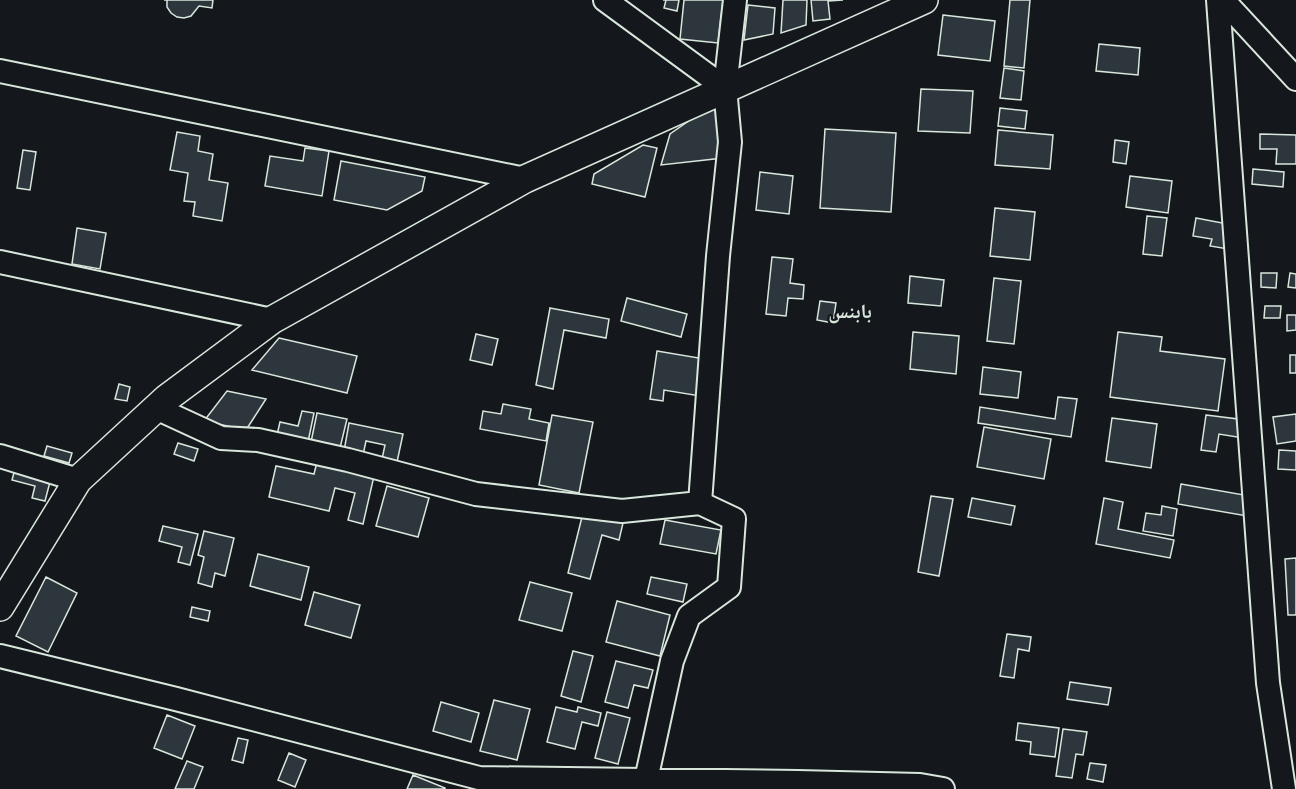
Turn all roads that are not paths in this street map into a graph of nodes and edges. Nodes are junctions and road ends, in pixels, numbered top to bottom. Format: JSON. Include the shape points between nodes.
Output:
{"nodes":[{"id":1,"x":605,"y":0,"type":"edge"},
{"id":2,"x":735,"y":0,"type":"edge"},
{"id":3,"x":924,"y":0,"type":"edge"},
{"id":4,"x":1220,"y":0,"type":"edge"},
{"id":5,"x":0,"y":71,"type":"edge"},
{"id":6,"x":1296,"y":79,"type":"edge"},
{"id":7,"x":725,"y":88,"type":"junction"},
{"id":8,"x":525,"y":178,"type":"junction"},
{"id":9,"x":0,"y":262,"type":"edge"},
{"id":10,"x":272,"y":320,"type":"junction"},
{"id":11,"x":156,"y":408,"type":"junction"},
{"id":12,"x":0,"y":456,"type":"edge"},
{"id":13,"x":78,"y":480,"type":"junction"},
{"id":14,"x":700,"y":503,"type":"junction"},
{"id":15,"x":0,"y":607,"type":"edge"},
{"id":16,"x":0,"y":656,"type":"edge"},
{"id":17,"x":646,"y":780,"type":"junction"},
{"id":18,"x":477,"y":784,"type":"edge"},
{"id":19,"x":943,"y":789,"type":"edge"},
{"id":20,"x":1284,"y":789,"type":"edge"}],
"edges":[{"from":1,"to":7,"type":"street"},
{"from":2,"to":7,"type":"street"},
{"from":3,"to":7,"type":"street"},
{"from":4,"to":6,"type":"street"},
{"from":4,"to":20,"type":"street","via":[[1268,683]]},
{"from":5,"to":8,"type":"street"},
{"from":7,"to":8,"type":"street"},
{"from":7,"to":14,"type":"street","via":[[730,142]]},
{"from":8,"to":10,"type":"street"},
{"from":9,"to":10,"type":"street"},
{"from":10,"to":11,"type":"street"},
{"from":11,"to":13,"type":"street"},
{"from":11,"to":14,"type":"street","via":[[222,438],[258,440],[476,494],[622,511]]},
{"from":12,"to":13,"type":"street"},
{"from":13,"to":15,"type":"street"},
{"from":14,"to":17,"type":"street","via":[[734,519],[729,587],[689,616],[672,661]]},
{"from":16,"to":18,"type":"street"},
{"from":17,"to":18,"type":"street"},
{"from":17,"to":19,"type":"street","via":[[920,785]]}]}
